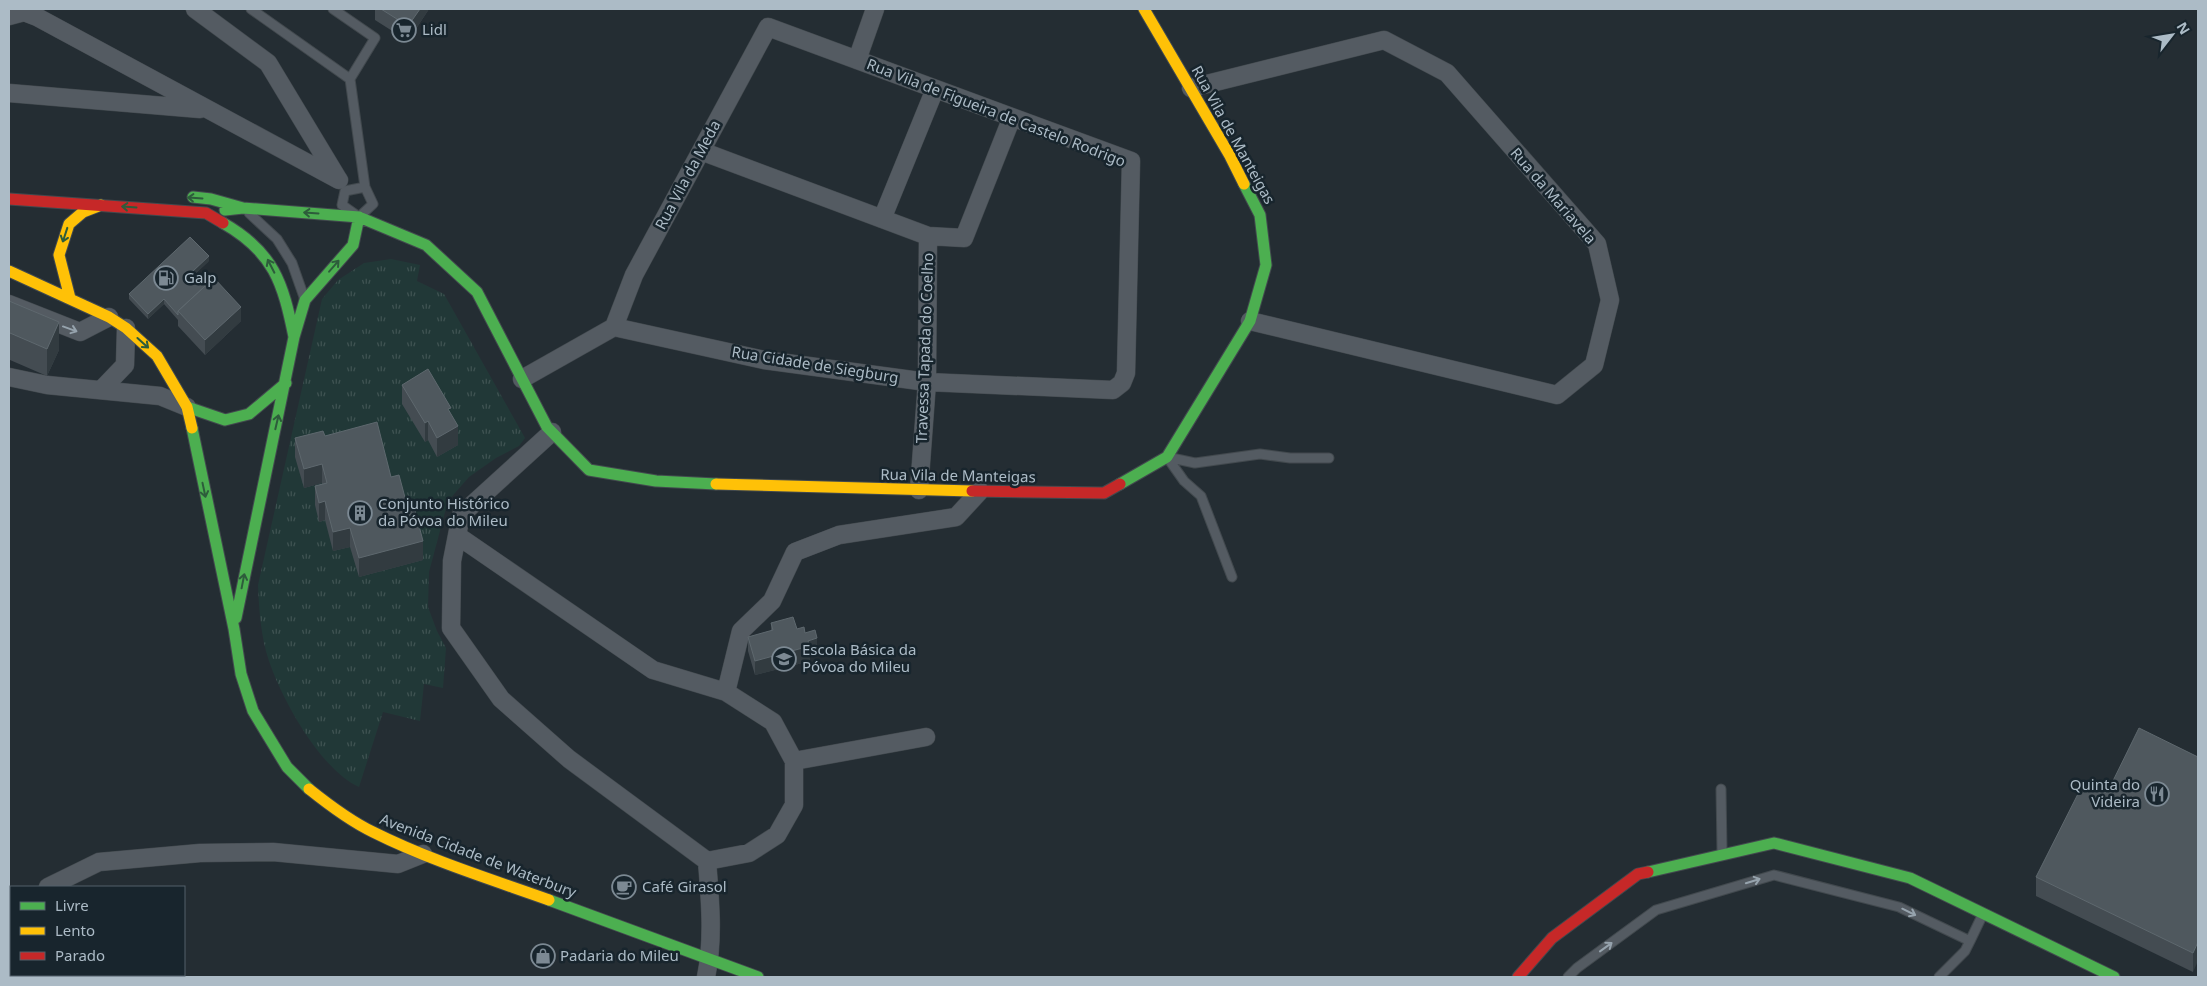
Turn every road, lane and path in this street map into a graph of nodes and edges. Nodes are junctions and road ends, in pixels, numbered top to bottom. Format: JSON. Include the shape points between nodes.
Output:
{"nodes":[{"id":1,"x":195,"y":9,"type":"edge"},
{"id":2,"x":251,"y":9,"type":"edge"},
{"id":3,"x":332,"y":9,"type":"edge"},
{"id":4,"x":875,"y":9,"type":"edge"},
{"id":5,"x":1144,"y":9,"type":"edge"},
{"id":6,"x":9,"y":16,"type":"edge"},
{"id":7,"x":768,"y":26,"type":"joint"},
{"id":8,"x":857,"y":60,"type":"junction"},
{"id":9,"x":350,"y":79,"type":"junction"},
{"id":10,"x":1191,"y":88,"type":"junction"},
{"id":11,"x":935,"y":89,"type":"junction"},
{"id":12,"x":9,"y":93,"type":"edge"},
{"id":13,"x":205,"y":110,"type":"junction"},
{"id":14,"x":1012,"y":117,"type":"junction"},
{"id":15,"x":701,"y":151,"type":"junction"},
{"id":16,"x":342,"y":185,"type":"junction"},
{"id":17,"x":365,"y":187,"type":"junction"},
{"id":18,"x":182,"y":197,"type":"dead end"},
{"id":19,"x":9,"y":199,"type":"edge"},
{"id":20,"x":100,"y":205,"type":"junction"},
{"id":21,"x":243,"y":208,"type":"junction"},
{"id":22,"x":179,"y":211,"type":"junction"},
{"id":23,"x":206,"y":213,"type":"junction"},
{"id":24,"x":360,"y":216,"type":"junction"},
{"id":25,"x":882,"y":219,"type":"junction"},
{"id":26,"x":202,"y":225,"type":"dead end"},
{"id":27,"x":928,"y":236,"type":"junction"},
{"id":28,"x":9,"y":271,"type":"edge"},
{"id":29,"x":70,"y":298,"type":"junction"},
{"id":30,"x":305,"y":300,"type":"junction"},
{"id":31,"x":9,"y":304,"type":"edge"},
{"id":32,"x":109,"y":317,"type":"junction"},
{"id":33,"x":1250,"y":321,"type":"junction"},
{"id":34,"x":614,"y":327,"type":"junction"},
{"id":35,"x":126,"y":328,"type":"junction"},
{"id":36,"x":294,"y":337,"type":"junction"},
{"id":37,"x":9,"y":377,"type":"edge"},
{"id":38,"x":522,"y":379,"type":"junction"},
{"id":39,"x":272,"y":382,"type":"dead end"},
{"id":40,"x":927,"y":382,"type":"junction"},
{"id":41,"x":286,"y":383,"type":"junction"},
{"id":42,"x":1122,"y":383,"type":"joint"},
{"id":43,"x":101,"y":390,"type":"junction"},
{"id":44,"x":266,"y":402,"type":"junction"},
{"id":45,"x":186,"y":407,"type":"junction"},
{"id":46,"x":552,"y":432,"type":"junction"},
{"id":47,"x":1167,"y":457,"type":"junction"},
{"id":48,"x":1330,"y":458,"type":"dead end"},
{"id":49,"x":919,"y":490,"type":"junction"},
{"id":50,"x":980,"y":491,"type":"junction"},
{"id":51,"x":458,"y":536,"type":"junction"},
{"id":52,"x":1232,"y":578,"type":"dead end"},
{"id":53,"x":234,"y":629,"type":"junction"},
{"id":54,"x":726,"y":692,"type":"junction"},
{"id":55,"x":926,"y":737,"type":"dead end"},
{"id":56,"x":794,"y":761,"type":"junction"},
{"id":57,"x":1721,"y":789,"type":"dead end"},
{"id":58,"x":423,"y":854,"type":"junction"},
{"id":59,"x":1722,"y":855,"type":"junction"},
{"id":60,"x":707,"y":861,"type":"junction"},
{"id":61,"x":50,"y":886,"type":"edge"},
{"id":62,"x":1983,"y":914,"type":"junction"},
{"id":63,"x":1970,"y":941,"type":"junction"},
{"id":64,"x":710,"y":959,"type":"junction"},
{"id":65,"x":706,"y":977,"type":"edge"},
{"id":66,"x":758,"y":977,"type":"edge"},
{"id":67,"x":1518,"y":977,"type":"edge"},
{"id":68,"x":1568,"y":977,"type":"edge"},
{"id":69,"x":1939,"y":977,"type":"edge"},
{"id":70,"x":2114,"y":977,"type":"edge"}],
"edges":[{"from":1,"to":16,"type":"street","via":[[268,63]]},
{"from":2,"to":9,"type":"lane"},
{"from":3,"to":9,"type":"lane","via":[[375,38]]},
{"from":4,"to":8,"type":"street"},
{"from":5,"to":10,"type":"main road","name":"Rua Vila de Manteigas"},
{"from":6,"to":13,"type":"street","via":[[24,12],[33,15],[151,77]]},
{"from":7,"to":8,"type":"street","name":"Rua Vila de Figueira de Castelo Rodrigo"},
{"from":7,"to":15,"type":"street","name":"Rua Vila da Meda"},
{"from":8,"to":11,"type":"street","name":"Rua Vila de Figueira de Castelo Rodrigo"},
{"from":9,"to":17,"type":"lane"},
{"from":10,"to":33,"type":"main road","name":"Rua Vila de Manteigas","via":[[1260,216],[1266,265]]},
{"from":10,"to":33,"type":"street","name":"Rua da Mariavela","via":[[1384,40],[1447,73],[1597,244],[1610,300],[1594,365],[1556,395]]},
{"from":11,"to":14,"type":"street","name":"Rua Vila de Figueira de Castelo Rodrigo"},
{"from":11,"to":25,"type":"street"},
{"from":12,"to":13,"type":"street"},
{"from":13,"to":16,"type":"street"},
{"from":14,"to":27,"type":"street","via":[[964,238]]},
{"from":14,"to":42,"type":"street","name":"Rua Vila de Figueira de Castelo Rodrigo","via":[[1131,161],[1126,373]]},
{"from":15,"to":25,"type":"street"},
{"from":15,"to":34,"type":"street","name":"Rua Vila da Meda","via":[[634,275]]},
{"from":16,"to":17,"type":"lane"},
{"from":16,"to":24,"type":"lane","via":[[342,205]]},
{"from":17,"to":24,"type":"lane","via":[[373,204]]},
{"from":21,"to":18,"type":"main road","one_way":true,"via":[[211,199]]},
{"from":19,"to":20,"type":"main road"},
{"from":22,"to":20,"type":"main road","one_way":true},
{"from":20,"to":29,"type":"main road","one_way":true,"via":[[84,212],[69,224],[66,232],[59,254]]},
{"from":21,"to":23,"type":"main road","name":"Rua Vila de Manteigas"},
{"from":24,"to":21,"type":"main road","name":"Rua Vila de Manteigas","one_way":true},
{"from":21,"to":30,"type":"lane","via":[[277,240],[292,263]]},
{"from":22,"to":23,"type":"main road"},
{"from":22,"to":26,"type":"main road"},
{"from":36,"to":23,"type":"main road","one_way":true,"via":[[286,297],[268,259],[240,232]]},
{"from":30,"to":24,"type":"main road","one_way":true,"via":[[353,245]]},
{"from":24,"to":38,"type":"main road","name":"Rua Vila de Manteigas","via":[[426,245],[476,292]]},
{"from":25,"to":27,"type":"street"},
{"from":27,"to":40,"type":"street","name":"Travessa Tapada do Coelho"},
{"from":28,"to":29,"type":"main road","name":"Avenida Cidade de Waterbury"},
{"from":29,"to":32,"type":"main road","name":"Avenida Cidade de Waterbury"},
{"from":30,"to":36,"type":"main road"},
{"from":31,"to":32,"type":"street","one_way":true,"via":[[80,332]]},
{"from":32,"to":35,"type":"main road","name":"Avenida Cidade de Waterbury"},
{"from":33,"to":47,"type":"main road","name":"Rua Vila de Manteigas"},
{"from":34,"to":38,"type":"street"},
{"from":34,"to":40,"type":"street","name":"Rua Cidade de Siegburg","via":[[764,360]]},
{"from":35,"to":43,"type":"street","via":[[125,365]]},
{"from":35,"to":45,"type":"main road","name":"Avenida Cidade de Waterbury","one_way":true,"via":[[157,356]]},
{"from":36,"to":41,"type":"main road"},
{"from":37,"to":43,"type":"street","via":[[47,385]]},
{"from":38,"to":46,"type":"main road","name":"Rua Vila de Manteigas"},
{"from":39,"to":44,"type":"main road"},
{"from":40,"to":42,"type":"street","name":"Rua Cidade de Siegburg","via":[[1113,390]]},
{"from":40,"to":49,"type":"street","name":"Travessa Tapada do Coelho"},
{"from":41,"to":44,"type":"main road"},
{"from":53,"to":41,"type":"main road","one_way":true},
{"from":43,"to":45,"type":"street","via":[[160,396]]},
{"from":44,"to":45,"type":"main road","via":[[249,414],[225,420]]},
{"from":45,"to":53,"type":"main road","name":"Avenida Cidade de Waterbury","one_way":true},
{"from":46,"to":49,"type":"main road","name":"Rua Vila de Manteigas","via":[[589,470],[656,481]]},
{"from":46,"to":51,"type":"street","via":[[462,516]]},
{"from":47,"to":48,"type":"lane","via":[[1195,462],[1260,454]]},
{"from":47,"to":50,"type":"main road","name":"Rua Vila de Manteigas","via":[[1104,493]]},
{"from":47,"to":52,"type":"lane","via":[[1184,481],[1201,496]]},
{"from":49,"to":50,"type":"main road","name":"Rua Vila de Manteigas"},
{"from":50,"to":54,"type":"street","via":[[956,517],[839,535],[796,552],[772,601],[741,632]]},
{"from":51,"to":54,"type":"street","via":[[652,670]]},
{"from":51,"to":60,"type":"street","via":[[452,561],[451,628],[501,699],[569,759]]},
{"from":53,"to":58,"type":"main road","name":"Avenida Cidade de Waterbury","via":[[241,674],[253,711],[287,767],[334,808],[372,832]]},
{"from":54,"to":56,"type":"street","via":[[773,722]]},
{"from":55,"to":56,"type":"street"},
{"from":56,"to":60,"type":"street","via":[[794,805],[777,835],[749,853]]},
{"from":57,"to":59,"type":"lane"},
{"from":58,"to":61,"type":"street","via":[[398,864],[273,852],[200,853],[99,862]]},
{"from":58,"to":64,"type":"main road","name":"Avenida Cidade de Waterbury"},
{"from":59,"to":62,"type":"main road","via":[[1774,843],[1910,878]]},
{"from":59,"to":67,"type":"main road","via":[[1638,874],[1552,938]]},
{"from":60,"to":64,"type":"street"},
{"from":62,"to":63,"type":"lane"},
{"from":62,"to":70,"type":"main road"},
{"from":68,"to":63,"type":"lane","one_way":true,"via":[[1656,910],[1774,875],[1899,907]]},
{"from":63,"to":69,"type":"lane","via":[[1965,951]]},
{"from":64,"to":65,"type":"street"},
{"from":64,"to":66,"type":"main road","name":"Avenida Cidade de Waterbury"}]}
